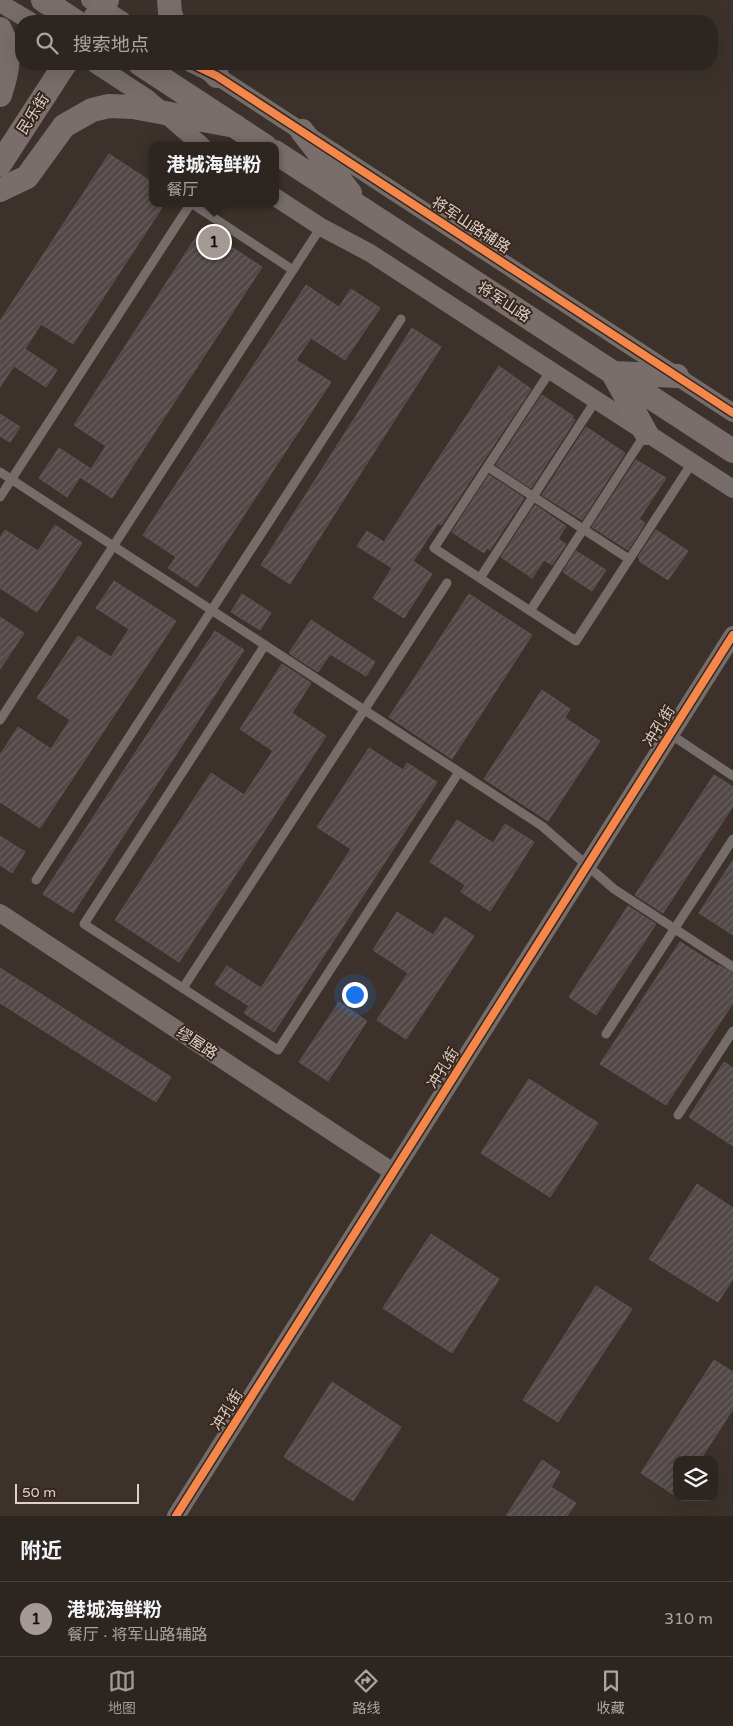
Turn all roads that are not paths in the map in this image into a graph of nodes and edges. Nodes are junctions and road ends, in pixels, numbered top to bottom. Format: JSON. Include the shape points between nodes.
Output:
{"nodes":[{"id":1,"x":42,"y":0,"type":"edge"},
{"id":2,"x":169,"y":0,"type":"edge"},
{"id":3,"x":0,"y":3,"type":"edge"},
{"id":4,"x":98,"y":7,"type":"edge"},
{"id":5,"x":20,"y":15,"type":"edge"},
{"id":6,"x":66,"y":15,"type":"edge"},
{"id":7,"x":112,"y":15,"type":"edge"},
{"id":8,"x":171,"y":15,"type":"edge"},
{"id":9,"x":0,"y":30,"type":"edge"},
{"id":10,"x":61,"y":70,"type":"edge"},
{"id":11,"x":104,"y":70,"type":"edge"},
{"id":12,"x":149,"y":70,"type":"edge"},
{"id":13,"x":211,"y":70,"type":"edge"},
{"id":14,"x":0,"y":95,"type":"edge"},
{"id":15,"x":164,"y":113,"type":"junction"},
{"id":16,"x":235,"y":126,"type":"junction"},
{"id":17,"x":302,"y":131,"type":"junction"},
{"id":18,"x":197,"y":142,"type":"edge"},
{"id":19,"x":260,"y":142,"type":"edge"},
{"id":20,"x":279,"y":155,"type":"edge"},
{"id":21,"x":0,"y":164,"type":"edge"},
{"id":22,"x":0,"y":190,"type":"edge"},
{"id":23,"x":279,"y":200,"type":"edge"},
{"id":24,"x":188,"y":207,"type":"edge"},
{"id":25,"x":197,"y":207,"type":"edge"},
{"id":26,"x":361,"y":208,"type":"junction"},
{"id":27,"x":321,"y":227,"type":"junction"},
{"id":28,"x":293,"y":270,"type":"junction"},
{"id":29,"x":402,"y":319,"type":"dead end"},
{"id":30,"x":550,"y":370,"type":"junction"},
{"id":31,"x":613,"y":373,"type":"junction"},
{"id":32,"x":677,"y":376,"type":"junction"},
{"id":33,"x":596,"y":400,"type":"junction"},
{"id":34,"x":733,"y":413,"type":"edge"},
{"id":35,"x":646,"y":433,"type":"junction"},
{"id":36,"x":733,"y":451,"type":"edge"},
{"id":37,"x":692,"y":463,"type":"junction"},
{"id":38,"x":488,"y":467,"type":"junction"},
{"id":39,"x":0,"y":472,"type":"edge"},
{"id":40,"x":11,"y":480,"type":"junction"},
{"id":41,"x":733,"y":490,"type":"edge"},
{"id":42,"x":0,"y":497,"type":"edge"},
{"id":43,"x":534,"y":497,"type":"junction"},
{"id":44,"x":584,"y":529,"type":"junction"},
{"id":45,"x":113,"y":546,"type":"junction"},
{"id":46,"x":629,"y":559,"type":"junction"},
{"id":47,"x":480,"y":578,"type":"junction"},
{"id":48,"x":447,"y":582,"type":"dead end"},
{"id":49,"x":212,"y":610,"type":"junction"},
{"id":50,"x":530,"y":611,"type":"junction"},
{"id":51,"x":733,"y":635,"type":"edge"},
{"id":52,"x":265,"y":645,"type":"junction"},
{"id":53,"x":364,"y":710,"type":"junction"},
{"id":54,"x":0,"y":720,"type":"edge"},
{"id":55,"x":670,"y":734,"type":"junction"},
{"id":56,"x":459,"y":772,"type":"junction"},
{"id":57,"x":733,"y":776,"type":"edge"},
{"id":58,"x":733,"y":840,"type":"edge"},
{"id":59,"x":587,"y":865,"type":"junction"},
{"id":60,"x":36,"y":880,"type":"dead end"},
{"id":61,"x":0,"y":914,"type":"edge"},
{"id":62,"x":675,"y":929,"type":"junction"},
{"id":63,"x":733,"y":967,"type":"edge"},
{"id":64,"x":183,"y":988,"type":"junction"},
{"id":65,"x":733,"y":1031,"type":"edge"},
{"id":66,"x":606,"y":1034,"type":"dead end"},
{"id":67,"x":678,"y":1115,"type":"dead end"},
{"id":68,"x":393,"y":1172,"type":"junction"},
{"id":69,"x":176,"y":1516,"type":"edge"}],
"edges":[{"from":1,"to":6,"type":"street"},
{"from":2,"to":8,"type":"street"},
{"from":3,"to":5,"type":"street"},
{"from":4,"to":7,"type":"street"},
{"from":9,"to":14,"type":"street","via":[[6,41],[8,71]]},
{"from":10,"to":21,"type":"street","name":"民乐街"},
{"from":11,"to":15,"type":"street"},
{"from":12,"to":16,"type":"street"},
{"from":13,"to":17,"type":"street","name":"将军山路辅路"},
{"from":15,"to":16,"type":"street"},
{"from":15,"to":18,"type":"street"},
{"from":15,"to":22,"type":"street","via":[[109,106],[92,110],[64,126],[27,177]]},
{"from":16,"to":19,"type":"street"},
{"from":17,"to":26,"type":"street"},
{"from":17,"to":32,"type":"street","name":"将军山路辅路"},
{"from":20,"to":26,"type":"street","name":"将军山路"},
{"from":23,"to":27,"type":"street"},
{"from":24,"to":40,"type":"lane"},
{"from":25,"to":28,"type":"lane"},
{"from":26,"to":31,"type":"street","name":"将军山路"},
{"from":27,"to":28,"type":"lane"},
{"from":27,"to":30,"type":"street","via":[[370,253]]},
{"from":28,"to":45,"type":"lane"},
{"from":29,"to":49,"type":"lane"},
{"from":30,"to":33,"type":"street"},
{"from":30,"to":38,"type":"lane"},
{"from":31,"to":32,"type":"street"},
{"from":31,"to":35,"type":"street"},
{"from":31,"to":36,"type":"street","name":"将军山路"},
{"from":32,"to":34,"type":"street","name":"将军山路辅路"},
{"from":33,"to":35,"type":"street"},
{"from":33,"to":43,"type":"lane"},
{"from":35,"to":37,"type":"street"},
{"from":35,"to":44,"type":"lane"},
{"from":37,"to":41,"type":"street"},
{"from":37,"to":46,"type":"lane"},
{"from":38,"to":43,"type":"lane"},
{"from":38,"to":47,"type":"lane","via":[[434,548]]},
{"from":39,"to":40,"type":"lane"},
{"from":40,"to":42,"type":"lane"},
{"from":40,"to":45,"type":"lane"},
{"from":43,"to":44,"type":"lane"},
{"from":43,"to":47,"type":"lane"},
{"from":44,"to":46,"type":"lane"},
{"from":44,"to":50,"type":"lane"},
{"from":45,"to":49,"type":"lane"},
{"from":45,"to":54,"type":"lane"},
{"from":46,"to":50,"type":"lane","via":[[576,641]]},
{"from":47,"to":50,"type":"lane"},
{"from":48,"to":53,"type":"lane"},
{"from":49,"to":52,"type":"lane"},
{"from":49,"to":60,"type":"lane"},
{"from":51,"to":55,"type":"street","name":"冲孔街"},
{"from":52,"to":53,"type":"lane"},
{"from":52,"to":64,"type":"lane","via":[[84,924]]},
{"from":53,"to":56,"type":"lane"},
{"from":53,"to":64,"type":"lane"},
{"from":55,"to":57,"type":"lane"},
{"from":55,"to":59,"type":"street","name":"冲孔街"},
{"from":56,"to":59,"type":"lane","via":[[542,826]]},
{"from":56,"to":64,"type":"lane","via":[[278,1050]]},
{"from":58,"to":62,"type":"lane"},
{"from":59,"to":62,"type":"lane","via":[[614,889]]},
{"from":59,"to":68,"type":"street","name":"冲孔街"},
{"from":61,"to":68,"type":"street","name":"缪屋路"},
{"from":62,"to":63,"type":"lane"},
{"from":62,"to":66,"type":"lane"},
{"from":65,"to":67,"type":"lane"},
{"from":68,"to":69,"type":"street","name":"冲孔街"}]}
